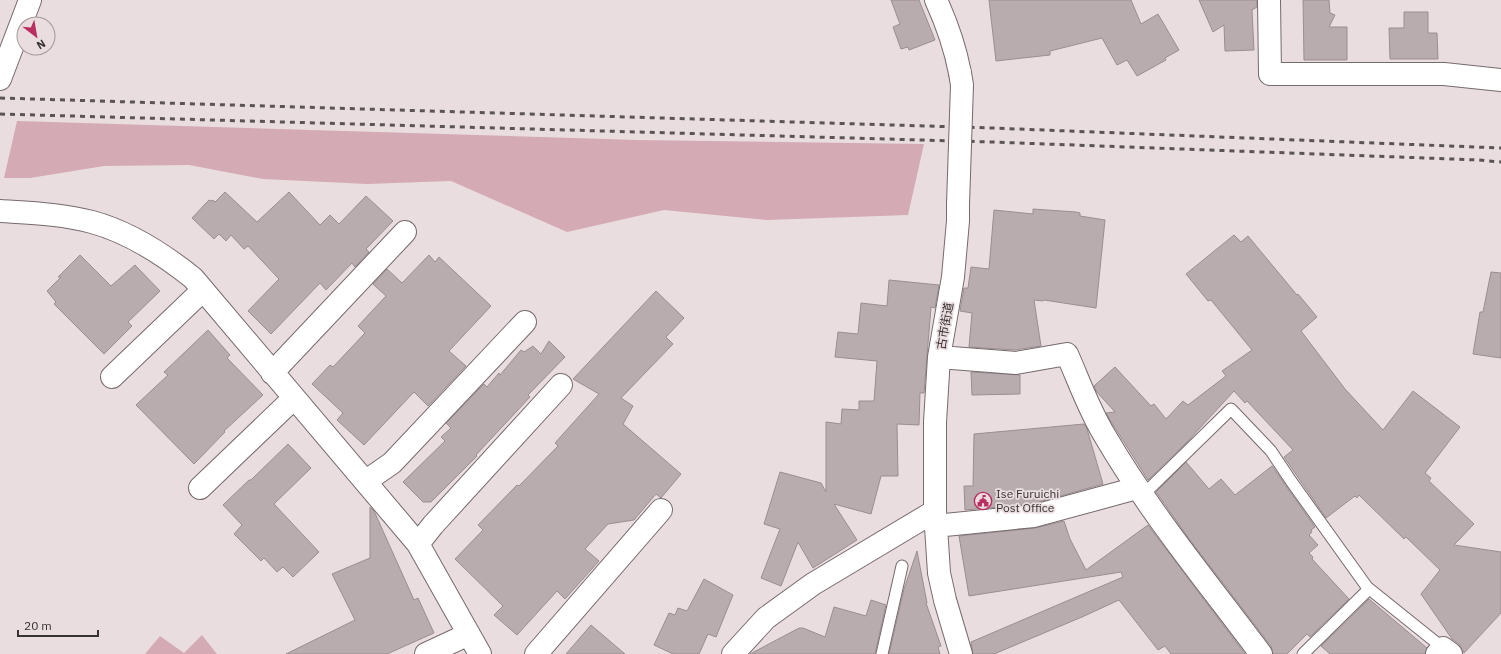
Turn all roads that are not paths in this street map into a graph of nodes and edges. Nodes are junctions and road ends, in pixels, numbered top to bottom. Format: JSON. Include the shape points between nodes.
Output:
{"nodes":[{"id":1,"x":30,"y":0,"type":"edge"},
{"id":2,"x":936,"y":0,"type":"edge"},
{"id":3,"x":1269,"y":0,"type":"edge"},
{"id":4,"x":0,"y":79,"type":"edge"},
{"id":5,"x":1501,"y":80,"type":"edge"},
{"id":6,"x":0,"y":210,"type":"edge"},
{"id":7,"x":405,"y":232,"type":"dead end"},
{"id":8,"x":203,"y":290,"type":"junction"},
{"id":9,"x":525,"y":322,"type":"dead end"},
{"id":10,"x":939,"y":357,"type":"junction"},
{"id":11,"x":272,"y":373,"type":"junction"},
{"id":12,"x":112,"y":377,"type":"dead end"},
{"id":13,"x":561,"y":385,"type":"dead end"},
{"id":14,"x":294,"y":398,"type":"junction"},
{"id":15,"x":366,"y":481,"type":"junction"},
{"id":16,"x":200,"y":488,"type":"dead end"},
{"id":17,"x":1139,"y":491,"type":"junction"},
{"id":18,"x":661,"y":510,"type":"dead end"},
{"id":19,"x":935,"y":518,"type":"junction"},
{"id":20,"x":418,"y":544,"type":"junction"},
{"id":21,"x":902,"y":566,"type":"dead end"},
{"id":22,"x":1370,"y":589,"type":"junction"},
{"id":23,"x":468,"y":634,"type":"junction"},
{"id":24,"x":1444,"y":652,"type":"edge"},
{"id":25,"x":426,"y":654,"type":"edge"},
{"id":26,"x":480,"y":654,"type":"edge"},
{"id":27,"x":536,"y":654,"type":"edge"},
{"id":28,"x":733,"y":654,"type":"edge"},
{"id":29,"x":882,"y":654,"type":"edge"},
{"id":30,"x":961,"y":654,"type":"edge"},
{"id":31,"x":1261,"y":654,"type":"edge"},
{"id":32,"x":1303,"y":654,"type":"edge"}],
"edges":[{"from":1,"to":4,"type":"street"},
{"from":2,"to":10,"type":"street","name":"古市街道","bridge":true,"via":[[951,35],[962,85],[958,221],[953,277]]},
{"from":3,"to":5,"type":"street","via":[[1270,74],[1444,74]]},
{"from":6,"to":8,"type":"street","via":[[92,222],[131,236],[173,262]]},
{"from":7,"to":11,"type":"street"},
{"from":8,"to":11,"type":"street"},
{"from":8,"to":12,"type":"street"},
{"from":9,"to":15,"type":"street","via":[[392,463]]},
{"from":10,"to":17,"type":"street","via":[[1016,363],[1067,354],[1094,417]]},
{"from":10,"to":19,"type":"street","name":"古市街道","via":[[935,422]]},
{"from":11,"to":14,"type":"street"},
{"from":13,"to":20,"type":"street"},
{"from":14,"to":15,"type":"street"},
{"from":14,"to":16,"type":"street"},
{"from":15,"to":20,"type":"street"},
{"from":17,"to":19,"type":"street","via":[[1034,516]]},
{"from":17,"to":22,"type":"lane","via":[[1149,489],[1231,409],[1271,451],[1358,576]]},
{"from":17,"to":31,"type":"street"},
{"from":18,"to":27,"type":"street"},
{"from":19,"to":28,"type":"street","via":[[813,584],[766,618]]},
{"from":19,"to":30,"type":"street","name":"古市街道","via":[[939,573]]},
{"from":20,"to":23,"type":"street"},
{"from":21,"to":29,"type":"lane"},
{"from":22,"to":24,"type":"lane"},
{"from":22,"to":32,"type":"lane"},
{"from":23,"to":25,"type":"street"},
{"from":23,"to":26,"type":"street"}]}
